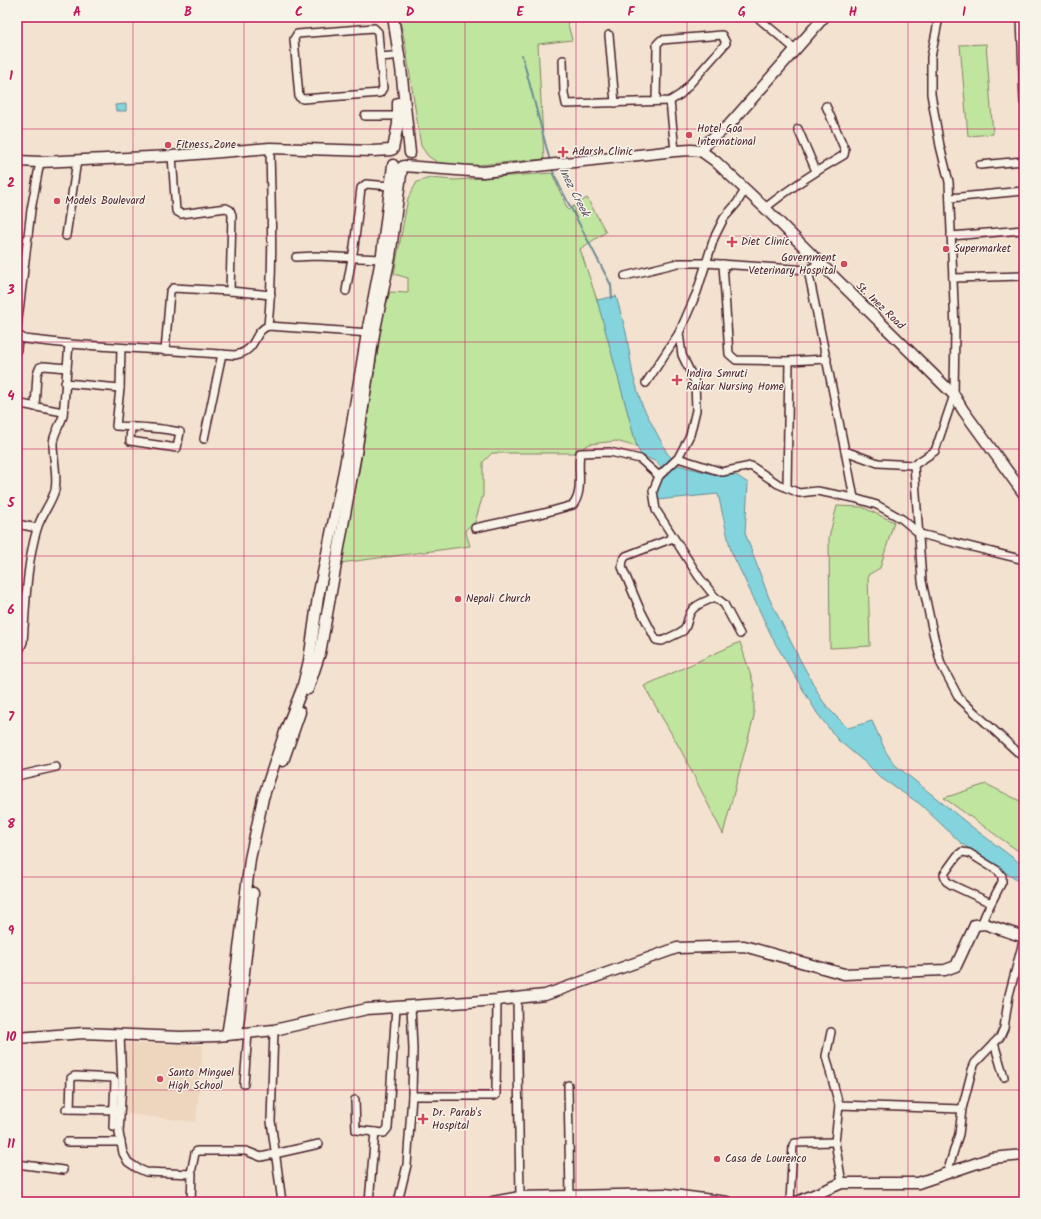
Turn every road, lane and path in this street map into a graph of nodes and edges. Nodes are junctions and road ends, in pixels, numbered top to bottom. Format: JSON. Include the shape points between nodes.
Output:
{"nodes":[{"id":1,"x":387,"y":17,"type":"edge"},
{"id":2,"x":394,"y":17,"type":"edge"},
{"id":3,"x":757,"y":17,"type":"edge"},
{"id":4,"x":824,"y":17,"type":"edge"},
{"id":5,"x":939,"y":17,"type":"edge"},
{"id":6,"x":1021,"y":17,"type":"edge"},
{"id":7,"x":609,"y":35,"type":"dead end"},
{"id":8,"x":795,"y":49,"type":"junction"},
{"id":9,"x":392,"y":56,"type":"junction"},
{"id":10,"x":380,"y":57,"type":"junction"},
{"id":11,"x":563,"y":60,"type":"dead end"},
{"id":12,"x":656,"y":101,"type":"junction"},
{"id":13,"x":670,"y":101,"type":"junction"},
{"id":14,"x":1024,"y":102,"type":"edge"},
{"id":15,"x":615,"y":103,"type":"junction"},
{"id":16,"x":826,"y":106,"type":"dead end"},
{"id":17,"x":365,"y":116,"type":"dead end"},
{"id":18,"x":399,"y":116,"type":"junction"},
{"id":19,"x":798,"y":129,"type":"dead end"},
{"id":20,"x":270,"y":148,"type":"junction"},
{"id":21,"x":392,"y":149,"type":"junction"},
{"id":22,"x":374,"y":151,"type":"junction"},
{"id":23,"x":675,"y":151,"type":"junction"},
{"id":24,"x":701,"y":151,"type":"junction"},
{"id":25,"x":410,"y":155,"type":"junction"},
{"id":26,"x":172,"y":156,"type":"junction"},
{"id":27,"x":77,"y":160,"type":"junction"},
{"id":28,"x":1024,"y":161,"type":"edge"},
{"id":29,"x":17,"y":162,"type":"edge"},
{"id":30,"x":40,"y":162,"type":"junction"},
{"id":31,"x":397,"y":165,"type":"junction"},
{"id":32,"x":980,"y":165,"type":"dead end"},
{"id":33,"x":437,"y":169,"type":"junction"},
{"id":34,"x":816,"y":171,"type":"junction"},
{"id":35,"x":390,"y":186,"type":"junction"},
{"id":36,"x":746,"y":190,"type":"junction"},
{"id":37,"x":1024,"y":191,"type":"edge"},
{"id":38,"x":950,"y":198,"type":"junction"},
{"id":39,"x":765,"y":208,"type":"junction"},
{"id":40,"x":1024,"y":230,"type":"edge"},
{"id":41,"x":66,"y":236,"type":"dead end"},
{"id":42,"x":951,"y":236,"type":"junction"},
{"id":43,"x":296,"y":257,"type":"dead end"},
{"id":44,"x":352,"y":257,"type":"junction"},
{"id":45,"x":381,"y":259,"type":"junction"},
{"id":46,"x":705,"y":264,"type":"junction"},
{"id":47,"x":723,"y":264,"type":"junction"},
{"id":48,"x":820,"y":264,"type":"junction"},
{"id":49,"x":808,"y":270,"type":"junction"},
{"id":50,"x":625,"y":276,"type":"dead end"},
{"id":51,"x":1024,"y":276,"type":"edge"},
{"id":52,"x":953,"y":278,"type":"junction"},
{"id":53,"x":230,"y":291,"type":"junction"},
{"id":54,"x":346,"y":291,"type":"dead end"},
{"id":55,"x":271,"y":296,"type":"junction"},
{"id":56,"x":268,"y":326,"type":"junction"},
{"id":57,"x":17,"y":332,"type":"edge"},
{"id":58,"x":371,"y":333,"type":"junction"},
{"id":59,"x":679,"y":333,"type":"junction"},
{"id":60,"x":68,"y":344,"type":"junction"},
{"id":61,"x":121,"y":348,"type":"junction"},
{"id":62,"x":17,"y":350,"type":"edge"},
{"id":63,"x":165,"y":350,"type":"junction"},
{"id":64,"x":222,"y":354,"type":"junction"},
{"id":65,"x":827,"y":359,"type":"junction"},
{"id":66,"x":789,"y":361,"type":"junction"},
{"id":67,"x":66,"y":368,"type":"junction"},
{"id":68,"x":65,"y":383,"type":"junction"},
{"id":69,"x":646,"y":383,"type":"dead end"},
{"id":70,"x":120,"y":388,"type":"junction"},
{"id":71,"x":954,"y":395,"type":"junction"},
{"id":72,"x":17,"y":401,"type":"edge"},
{"id":73,"x":35,"y":407,"type":"junction"},
{"id":74,"x":63,"y":412,"type":"junction"},
{"id":75,"x":130,"y":426,"type":"junction"},
{"id":76,"x":204,"y":439,"type":"dead end"},
{"id":77,"x":845,"y":451,"type":"junction"},
{"id":78,"x":678,"y":458,"type":"junction"},
{"id":79,"x":914,"y":464,"type":"junction"},
{"id":80,"x":659,"y":476,"type":"junction"},
{"id":81,"x":787,"y":488,"type":"junction"},
{"id":82,"x":1024,"y":494,"type":"edge"},
{"id":83,"x":854,"y":498,"type":"junction"},
{"id":84,"x":17,"y":524,"type":"edge"},
{"id":85,"x":37,"y":528,"type":"junction"},
{"id":86,"x":475,"y":528,"type":"dead end"},
{"id":87,"x":920,"y":534,"type":"junction"},
{"id":88,"x":673,"y":538,"type":"junction"},
{"id":89,"x":1024,"y":560,"type":"edge"},
{"id":90,"x":715,"y":597,"type":"junction"},
{"id":91,"x":740,"y":634,"type":"dead end"},
{"id":92,"x":17,"y":652,"type":"edge"},
{"id":93,"x":1024,"y":758,"type":"edge"},
{"id":94,"x":56,"y":767,"type":"dead end"},
{"id":95,"x":17,"y":776,"type":"edge"},
{"id":96,"x":991,"y":903,"type":"junction"},
{"id":97,"x":981,"y":924,"type":"junction"},
{"id":98,"x":1024,"y":937,"type":"edge"},
{"id":99,"x":517,"y":998,"type":"junction"},
{"id":100,"x":497,"y":1000,"type":"junction"},
{"id":101,"x":411,"y":1006,"type":"junction"},
{"id":102,"x":396,"y":1007,"type":"junction"},
{"id":103,"x":274,"y":1030,"type":"junction"},
{"id":104,"x":831,"y":1032,"type":"dead end"},
{"id":105,"x":248,"y":1033,"type":"junction"},
{"id":106,"x":120,"y":1035,"type":"junction"},
{"id":107,"x":232,"y":1035,"type":"junction"},
{"id":108,"x":17,"y":1038,"type":"edge"},
{"id":109,"x":994,"y":1043,"type":"junction"},
{"id":110,"x":1004,"y":1076,"type":"dead end"},
{"id":111,"x":244,"y":1084,"type":"dead end"},
{"id":112,"x":568,"y":1085,"type":"dead end"},
{"id":113,"x":412,"y":1096,"type":"junction"},
{"id":114,"x":356,"y":1100,"type":"dead end"},
{"id":115,"x":839,"y":1105,"type":"junction"},
{"id":116,"x":962,"y":1109,"type":"junction"},
{"id":117,"x":117,"y":1110,"type":"junction"},
{"id":118,"x":113,"y":1127,"type":"dead end"},
{"id":119,"x":375,"y":1132,"type":"junction"},
{"id":120,"x":67,"y":1142,"type":"dead end"},
{"id":121,"x":121,"y":1142,"type":"junction"},
{"id":122,"x":835,"y":1142,"type":"junction"},
{"id":123,"x":319,"y":1144,"type":"dead end"},
{"id":124,"x":276,"y":1153,"type":"junction"},
{"id":125,"x":1024,"y":1155,"type":"edge"},
{"id":126,"x":17,"y":1164,"type":"edge"},
{"id":127,"x":63,"y":1170,"type":"dead end"},
{"id":128,"x":191,"y":1173,"type":"junction"},
{"id":129,"x":947,"y":1173,"type":"junction"},
{"id":130,"x":842,"y":1183,"type":"junction"},
{"id":131,"x":570,"y":1196,"type":"junction"},
{"id":132,"x":520,"y":1197,"type":"junction"},
{"id":133,"x":639,"y":1199,"type":"edge"},
{"id":134,"x":191,"y":1202,"type":"edge"},
{"id":135,"x":282,"y":1202,"type":"edge"},
{"id":136,"x":369,"y":1202,"type":"edge"},
{"id":137,"x":398,"y":1202,"type":"edge"},
{"id":138,"x":493,"y":1202,"type":"edge"},
{"id":139,"x":727,"y":1202,"type":"edge"},
{"id":140,"x":790,"y":1202,"type":"edge"},
{"id":141,"x":797,"y":1202,"type":"edge"}],
"edges":[{"from":1,"to":9,"type":"street"},
{"from":2,"to":25,"type":"street"},
{"from":3,"to":8,"type":"street"},
{"from":4,"to":8,"type":"street"},
{"from":5,"to":38,"type":"street","via":[[931,57],[931,94]]},
{"from":6,"to":14,"type":"street"},
{"from":7,"to":15,"type":"street"},
{"from":8,"to":24,"type":"street","via":[[729,125]]},
{"from":9,"to":10,"type":"street"},
{"from":9,"to":18,"type":"street"},
{"from":10,"to":10,"type":"street","via":[[383,88],[380,93],[303,99],[299,97],[294,38],[297,34],[374,28],[378,32]]},
{"from":11,"to":15,"type":"street","via":[[566,104]]},
{"from":12,"to":13,"type":"street"},
{"from":12,"to":13,"type":"street","via":[[659,42],[722,35],[726,43],[681,94]]},
{"from":12,"to":15,"type":"street"},
{"from":13,"to":23,"type":"street"},
{"from":16,"to":34,"type":"street","via":[[845,153]]},
{"from":17,"to":18,"type":"street"},
{"from":18,"to":21,"type":"street"},
{"from":19,"to":34,"type":"street"},
{"from":20,"to":22,"type":"street"},
{"from":20,"to":26,"type":"street"},
{"from":20,"to":55,"type":"street"},
{"from":21,"to":22,"type":"street"},
{"from":21,"to":25,"type":"street","via":[[402,147]]},
{"from":21,"to":31,"type":"street","via":[[389,154]]},
{"from":22,"to":31,"type":"street"},
{"from":23,"to":24,"type":"street"},
{"from":23,"to":33,"type":"street","via":[[483,172]]},
{"from":24,"to":36,"type":"street","name":"St. Inez Road"},
{"from":25,"to":31,"type":"street","via":[[408,163]]},
{"from":25,"to":33,"type":"street"},
{"from":26,"to":27,"type":"street"},
{"from":26,"to":53,"type":"street","via":[[176,211],[182,214],[226,208],[230,210]]},
{"from":27,"to":30,"type":"street"},
{"from":27,"to":41,"type":"street"},
{"from":28,"to":32,"type":"street"},
{"from":29,"to":30,"type":"street"},
{"from":30,"to":57,"type":"street","via":[[31,210]]},
{"from":31,"to":33,"type":"street"},
{"from":31,"to":35,"type":"street"},
{"from":31,"to":58,"type":"street","via":[[390,256]]},
{"from":34,"to":39,"type":"street"},
{"from":35,"to":44,"type":"street","via":[[366,184],[361,188]]},
{"from":35,"to":45,"type":"street"},
{"from":36,"to":39,"type":"street","name":"St. Inez Road"},
{"from":36,"to":46,"type":"street","via":[[724,218]]},
{"from":37,"to":38,"type":"street"},
{"from":38,"to":42,"type":"street"},
{"from":39,"to":48,"type":"street","name":"St. Inez Road"},
{"from":40,"to":42,"type":"street"},
{"from":42,"to":52,"type":"street"},
{"from":43,"to":44,"type":"street"},
{"from":44,"to":45,"type":"street"},
{"from":44,"to":54,"type":"street"},
{"from":45,"to":58,"type":"street"},
{"from":46,"to":47,"type":"street"},
{"from":46,"to":50,"type":"street","via":[[678,264]]},
{"from":46,"to":59,"type":"street","via":[[697,292]]},
{"from":47,"to":49,"type":"street"},
{"from":47,"to":66,"type":"street","via":[[729,354],[736,360]]},
{"from":48,"to":49,"type":"street"},
{"from":48,"to":71,"type":"street","name":"St. Inez Road"},
{"from":49,"to":65,"type":"street"},
{"from":51,"to":52,"type":"street"},
{"from":52,"to":71,"type":"street"},
{"from":53,"to":55,"type":"street"},
{"from":53,"to":63,"type":"street","via":[[173,288],[170,292]]},
{"from":55,"to":56,"type":"street"},
{"from":56,"to":58,"type":"street"},
{"from":56,"to":64,"type":"street","via":[[263,328],[249,349],[243,353]]},
{"from":57,"to":60,"type":"street","via":[[24,339]]},
{"from":57,"to":62,"type":"street"},
{"from":58,"to":107,"type":"street","via":[[318,597],[309,661],[302,689],[263,798],[250,859],[233,998]]},
{"from":59,"to":69,"type":"street"},
{"from":59,"to":78,"type":"street","via":[[682,355],[695,382],[696,410],[690,435]]},
{"from":60,"to":61,"type":"street"},
{"from":60,"to":67,"type":"street"},
{"from":61,"to":63,"type":"street"},
{"from":61,"to":70,"type":"street"},
{"from":63,"to":64,"type":"street"},
{"from":64,"to":76,"type":"street"},
{"from":65,"to":66,"type":"street"},
{"from":65,"to":77,"type":"street"},
{"from":66,"to":81,"type":"street"},
{"from":67,"to":68,"type":"street"},
{"from":67,"to":73,"type":"street","via":[[40,367],[37,374]]},
{"from":68,"to":70,"type":"street"},
{"from":68,"to":74,"type":"street"},
{"from":70,"to":75,"type":"street","via":[[116,426]]},
{"from":71,"to":79,"type":"street","via":[[935,451]]},
{"from":71,"to":82,"type":"street","name":"St. Inez Road"},
{"from":72,"to":73,"type":"street"},
{"from":73,"to":74,"type":"street"},
{"from":74,"to":85,"type":"street","via":[[53,443],[55,490]]},
{"from":75,"to":75,"type":"street","via":[[180,432],[177,448],[130,441]]},
{"from":77,"to":79,"type":"street","via":[[878,463]]},
{"from":77,"to":83,"type":"street"},
{"from":78,"to":80,"type":"street"},
{"from":78,"to":81,"type":"street","via":[[722,472],[751,466]]},
{"from":79,"to":87,"type":"street"},
{"from":80,"to":86,"type":"street","via":[[640,460],[610,452],[580,453],[579,496],[573,505]]},
{"from":80,"to":88,"type":"street","via":[[653,491],[656,510]]},
{"from":81,"to":83,"type":"street","via":[[799,493],[817,491]]},
{"from":83,"to":87,"type":"street","via":[[877,505],[902,519]]},
{"from":84,"to":85,"type":"street"},
{"from":85,"to":92,"type":"street","via":[[28,568],[23,642]]},
{"from":87,"to":89,"type":"street"},
{"from":87,"to":93,"type":"street","via":[[922,581],[941,664],[959,698]]},
{"from":88,"to":90,"type":"street"},
{"from":88,"to":90,"type":"street","via":[[626,556],[623,560],[622,567],[656,640],[662,641],[683,631],[693,608]]},
{"from":90,"to":91,"type":"street","via":[[724,604]]},
{"from":94,"to":95,"type":"street"},
{"from":96,"to":96,"type":"street","via":[[1002,882],[1002,876],[998,870],[969,853],[962,852],[944,874],[946,881]]},
{"from":96,"to":97,"type":"street"},
{"from":97,"to":98,"type":"street"},
{"from":97,"to":99,"type":"street","via":[[975,925],[956,966],[945,970],[844,974],[744,946],[677,948],[545,995]]},
{"from":98,"to":109,"type":"street","via":[[1008,995],[1004,1028]]},
{"from":99,"to":100,"type":"street"},
{"from":99,"to":132,"type":"street"},
{"from":100,"to":101,"type":"street"},
{"from":100,"to":113,"type":"street","via":[[496,1095]]},
{"from":101,"to":102,"type":"street"},
{"from":101,"to":113,"type":"street"},
{"from":102,"to":103,"type":"street","via":[[367,1008]]},
{"from":102,"to":119,"type":"street","via":[[388,1128],[384,1133]]},
{"from":103,"to":105,"type":"street"},
{"from":103,"to":124,"type":"street","via":[[271,1121]]},
{"from":104,"to":115,"type":"street","via":[[826,1056]]},
{"from":105,"to":107,"type":"street"},
{"from":105,"to":111,"type":"street"},
{"from":106,"to":107,"type":"street"},
{"from":106,"to":108,"type":"street","via":[[84,1033]]},
{"from":106,"to":117,"type":"street","via":[[122,1083]]},
{"from":109,"to":110,"type":"street"},
{"from":109,"to":116,"type":"street","via":[[975,1063]]},
{"from":112,"to":131,"type":"street"},
{"from":113,"to":137,"type":"street","via":[[407,1165]]},
{"from":114,"to":119,"type":"street","via":[[356,1130]]},
{"from":115,"to":116,"type":"street"},
{"from":115,"to":122,"type":"street"},
{"from":116,"to":129,"type":"street","via":[[959,1134]]},
{"from":117,"to":117,"type":"street","via":[[68,1109],[71,1078],[113,1078]]},
{"from":117,"to":118,"type":"street"},
{"from":117,"to":121,"type":"street"},
{"from":119,"to":136,"type":"street"},
{"from":120,"to":121,"type":"street"},
{"from":121,"to":128,"type":"street","via":[[128,1162],[146,1172]]},
{"from":122,"to":130,"type":"street"},
{"from":122,"to":140,"type":"street","via":[[793,1145]]},
{"from":123,"to":124,"type":"street"},
{"from":124,"to":128,"type":"street","via":[[261,1157],[246,1152],[198,1151],[195,1153]]},
{"from":124,"to":135,"type":"street"},
{"from":125,"to":129,"type":"street","via":[[992,1158]]},
{"from":126,"to":127,"type":"street"},
{"from":128,"to":134,"type":"street"},
{"from":129,"to":130,"type":"street","via":[[918,1183]]},
{"from":130,"to":141,"type":"street"},
{"from":131,"to":132,"type":"street"},
{"from":131,"to":133,"type":"street"},
{"from":132,"to":138,"type":"street"},
{"from":133,"to":139,"type":"street","via":[[665,1194]]}]}
